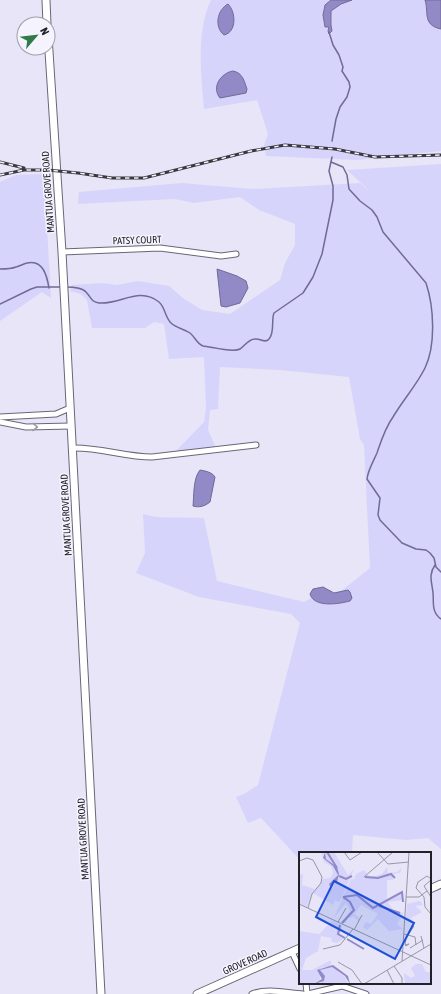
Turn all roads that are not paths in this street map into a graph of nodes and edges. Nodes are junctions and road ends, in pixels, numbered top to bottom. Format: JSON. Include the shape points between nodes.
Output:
{"nodes":[{"id":1,"x":46,"y":0,"type":"edge"},
{"id":2,"x":47,"y":16,"type":"edge"},
{"id":3,"x":49,"y":56,"type":"edge"},
{"id":4,"x":62,"y":252,"type":"junction"},
{"id":5,"x":236,"y":254,"type":"dead end"},
{"id":6,"x":70,"y":408,"type":"junction"},
{"id":7,"x":0,"y":417,"type":"edge"},
{"id":8,"x":0,"y":422,"type":"edge"},
{"id":9,"x":71,"y":426,"type":"junction"},
{"id":10,"x":256,"y":445,"type":"dead end"},
{"id":11,"x":72,"y":448,"type":"junction"},
{"id":12,"x":441,"y":884,"type":"edge"},
{"id":13,"x":431,"y":889,"type":"edge"},
{"id":14,"x":299,"y":948,"type":"edge"},
{"id":15,"x":292,"y":952,"type":"junction"},
{"id":16,"x":299,"y":967,"type":"edge"},
{"id":17,"x":306,"y":984,"type":"edge"},
{"id":18,"x":101,"y":994,"type":"edge"},
{"id":19,"x":198,"y":994,"type":"edge"},
{"id":20,"x":252,"y":994,"type":"edge"},
{"id":21,"x":302,"y":994,"type":"edge"},
{"id":22,"x":308,"y":994,"type":"edge"},
{"id":23,"x":366,"y":994,"type":"edge"}],
"edges":[{"from":1,"to":2,"type":"main road"},
{"from":3,"to":4,"type":"main road","name":"MANTUA GROVE ROAD"},
{"from":4,"to":5,"type":"street","name":"PATSY COURT","via":[[160,248],[221,256]]},
{"from":4,"to":6,"type":"main road","name":"MANTUA GROVE ROAD"},
{"from":6,"to":7,"type":"street","via":[[56,414]]},
{"from":6,"to":9,"type":"main road","name":"MANTUA GROVE ROAD"},
{"from":8,"to":9,"type":"street","one_way":true,"via":[[26,427]]},
{"from":9,"to":11,"type":"main road","name":"MANTUA GROVE ROAD"},
{"from":10,"to":11,"type":"street","via":[[152,457],[83,447]]},
{"from":11,"to":18,"type":"main road","name":"MANTUA GROVE ROAD"},
{"from":12,"to":13,"type":"main road"},
{"from":14,"to":15,"type":"main road","name":"GROVE ROAD"},
{"from":15,"to":16,"type":"street"},
{"from":15,"to":19,"type":"main road","name":"GROVE ROAD"},
{"from":17,"to":22,"type":"street"},
{"from":20,"to":21,"type":"street"},
{"from":22,"to":23,"type":"street","via":[[342,986]]}]}
